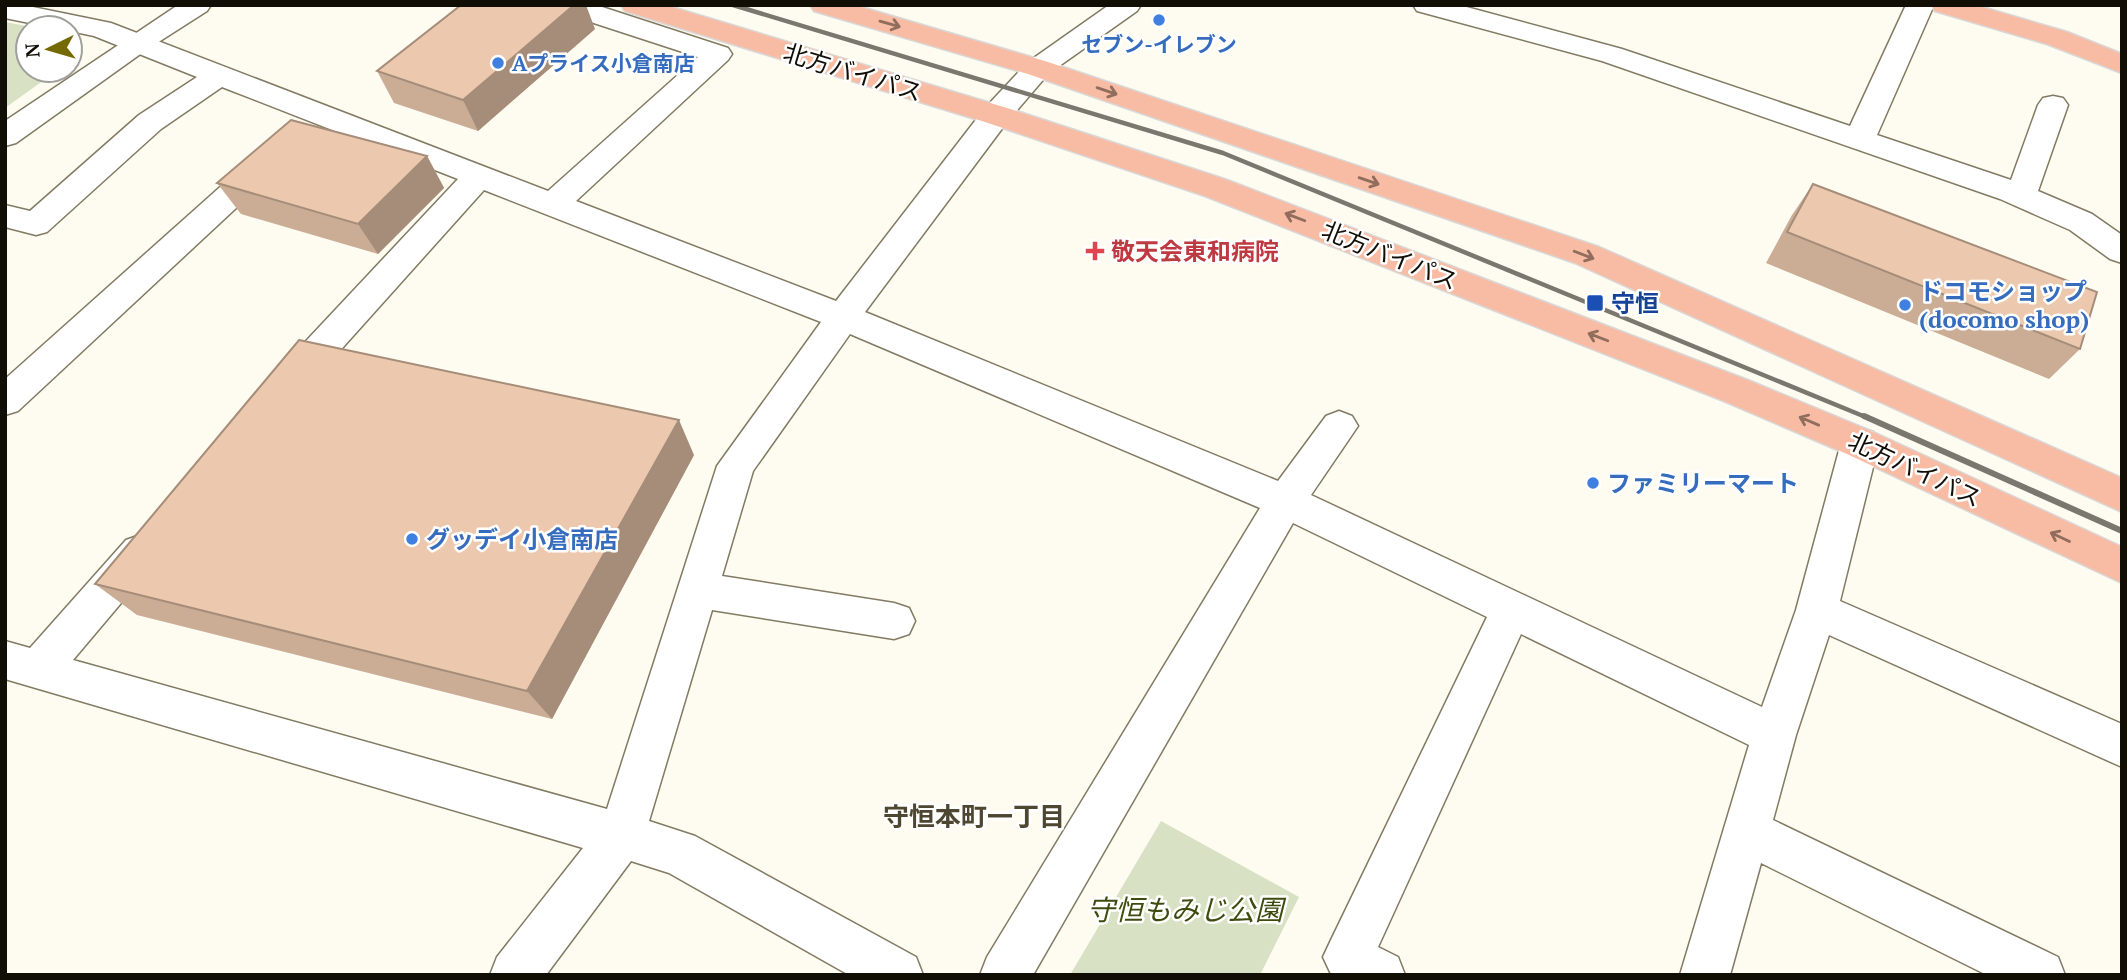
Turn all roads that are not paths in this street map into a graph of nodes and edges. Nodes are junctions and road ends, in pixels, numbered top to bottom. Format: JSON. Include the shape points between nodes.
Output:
{"nodes":[{"id":1,"x":197,"y":5,"type":"edge"},
{"id":2,"x":567,"y":5,"type":"edge"},
{"id":3,"x":635,"y":5,"type":"edge"},
{"id":4,"x":824,"y":5,"type":"edge"},
{"id":5,"x":1127,"y":5,"type":"edge"},
{"id":6,"x":1427,"y":5,"type":"edge"},
{"id":7,"x":1920,"y":5,"type":"edge"},
{"id":8,"x":1945,"y":5,"type":"edge"},
{"id":9,"x":5,"y":10,"type":"edge"},
{"id":10,"x":136,"y":44,"type":"junction"},
{"id":11,"x":2122,"y":64,"type":"edge"},
{"id":12,"x":1038,"y":68,"type":"junction"},
{"id":13,"x":218,"y":76,"type":"junction"},
{"id":14,"x":2053,"y":105,"type":"dead end"},
{"id":15,"x":996,"y":116,"type":"junction"},
{"id":16,"x":302,"y":130,"type":"junction"},
{"id":17,"x":5,"y":136,"type":"edge"},
{"id":18,"x":1860,"y":138,"type":"junction"},
{"id":19,"x":478,"y":177,"type":"junction"},
{"id":20,"x":2021,"y":195,"type":"junction"},
{"id":21,"x":552,"y":205,"type":"junction"},
{"id":22,"x":5,"y":216,"type":"edge"},
{"id":23,"x":2122,"y":251,"type":"edge"},
{"id":24,"x":843,"y":317,"type":"junction"},
{"id":25,"x":5,"y":401,"type":"edge"},
{"id":26,"x":267,"y":407,"type":"edge"},
{"id":27,"x":1339,"y":426,"type":"dead end"},
{"id":28,"x":1860,"y":443,"type":"junction"},
{"id":29,"x":2122,"y":496,"type":"edge"},
{"id":30,"x":1285,"y":502,"type":"junction"},
{"id":31,"x":166,"y":522,"type":"edge"},
{"id":32,"x":2122,"y":566,"type":"edge"},
{"id":33,"x":697,"y":590,"type":"junction"},
{"id":34,"x":1511,"y":610,"type":"junction"},
{"id":35,"x":1817,"y":610,"type":"junction"},
{"id":36,"x":894,"y":621,"type":"dead end"},
{"id":37,"x":22,"y":664,"type":"edge"},
{"id":38,"x":1774,"y":735,"type":"junction"},
{"id":39,"x":2122,"y":746,"type":"edge"},
{"id":40,"x":1746,"y":831,"type":"junction"},
{"id":41,"x":622,"y":835,"type":"junction"},
{"id":42,"x":515,"y":975,"type":"edge"},
{"id":43,"x":898,"y":975,"type":"edge"},
{"id":44,"x":1005,"y":975,"type":"edge"},
{"id":45,"x":1380,"y":975,"type":"edge"},
{"id":46,"x":1705,"y":975,"type":"edge"},
{"id":47,"x":2040,"y":975,"type":"edge"}],
"edges":[{"from":1,"to":10,"type":"street"},
{"from":2,"to":21,"type":"street","via":[[718,54]]},
{"from":3,"to":15,"type":"highway","name":"北方バイパス"},
{"from":4,"to":12,"type":"highway","one_way":true},
{"from":5,"to":12,"type":"street"},
{"from":6,"to":18,"type":"street","via":[[1612,55]]},
{"from":7,"to":18,"type":"street"},
{"from":8,"to":11,"type":"highway","via":[[2057,38]]},
{"from":9,"to":10,"type":"street","via":[[101,29]]},
{"from":10,"to":13,"type":"street"},
{"from":10,"to":17,"type":"street"},
{"from":12,"to":15,"type":"street"},
{"from":12,"to":29,"type":"highway","one_way":true,"via":[[1587,255]]},
{"from":13,"to":16,"type":"street"},
{"from":13,"to":22,"type":"street","via":[[150,122],[36,224]]},
{"from":14,"to":20,"type":"street"},
{"from":15,"to":24,"type":"street"},
{"from":28,"to":15,"type":"highway","name":"北方バイパス","one_way":true,"via":[[1300,219]]},
{"from":16,"to":19,"type":"street"},
{"from":16,"to":25,"type":"street"},
{"from":18,"to":20,"type":"street"},
{"from":19,"to":21,"type":"street"},
{"from":19,"to":26,"type":"street"},
{"from":20,"to":23,"type":"street","via":[[2081,222]]},
{"from":21,"to":24,"type":"street"},
{"from":24,"to":30,"type":"street"},
{"from":24,"to":33,"type":"street","via":[[736,466]]},
{"from":27,"to":30,"type":"street"},
{"from":32,"to":28,"type":"highway","name":"北方バイパス","one_way":true},
{"from":28,"to":35,"type":"street"},
{"from":30,"to":34,"type":"street"},
{"from":30,"to":44,"type":"street"},
{"from":31,"to":37,"type":"street"},
{"from":33,"to":36,"type":"street"},
{"from":33,"to":41,"type":"street"},
{"from":34,"to":38,"type":"street"},
{"from":34,"to":45,"type":"street","via":[[1348,957]]},
{"from":35,"to":38,"type":"street"},
{"from":35,"to":39,"type":"street"},
{"from":37,"to":41,"type":"street"},
{"from":38,"to":40,"type":"street"},
{"from":40,"to":46,"type":"street"},
{"from":40,"to":47,"type":"street"},
{"from":41,"to":42,"type":"street"},
{"from":41,"to":43,"type":"street","via":[[678,852]]}]}
